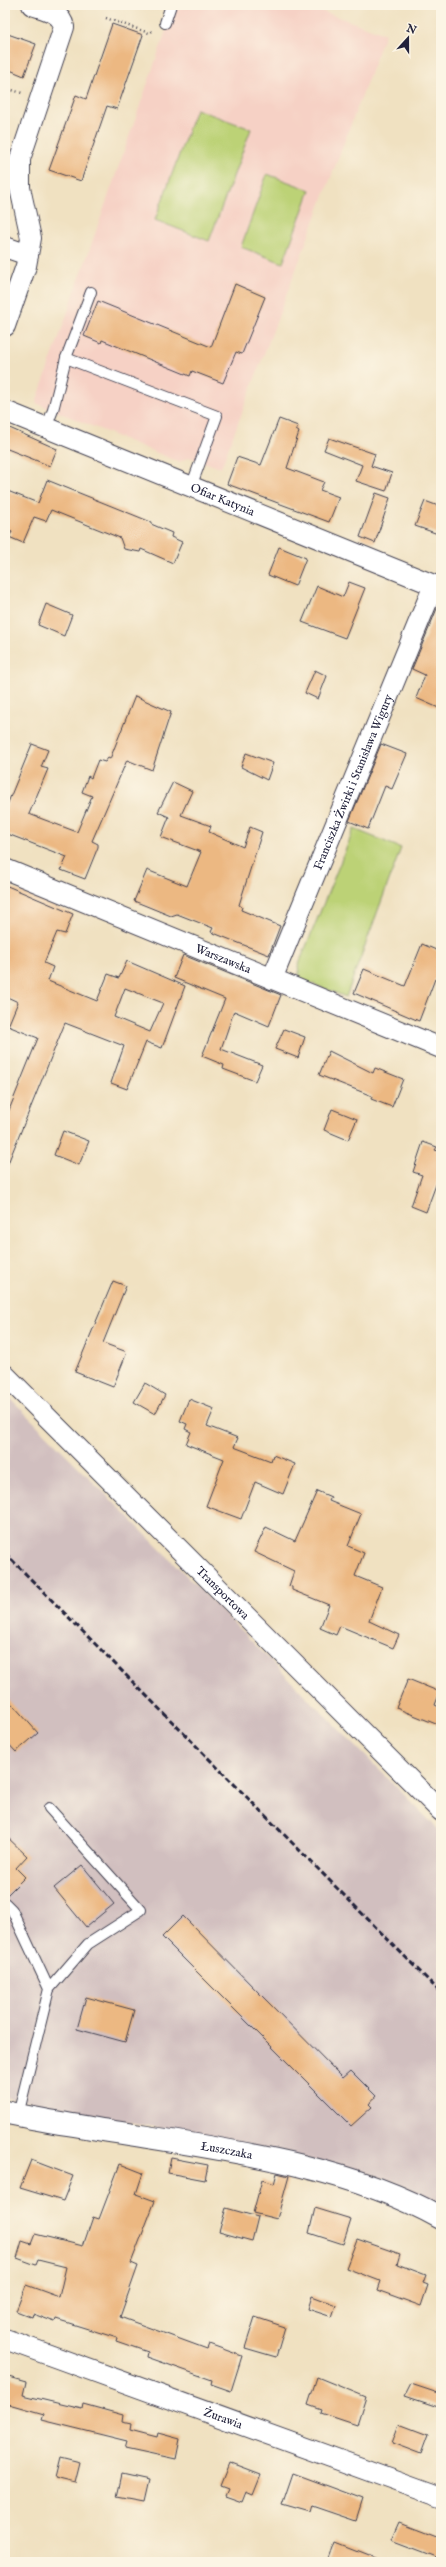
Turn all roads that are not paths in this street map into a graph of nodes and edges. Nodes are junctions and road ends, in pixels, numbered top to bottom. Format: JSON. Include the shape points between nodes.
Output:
{"nodes":[{"id":1,"x":32,"y":5,"type":"edge"},
{"id":2,"x":171,"y":5,"type":"edge"},
{"id":3,"x":165,"y":23,"type":"road end"},
{"id":4,"x":5,"y":247,"type":"edge"},
{"id":5,"x":28,"y":255,"type":"junction"},
{"id":6,"x":91,"y":292,"type":"dead end"},
{"id":7,"x":5,"y":326,"type":"edge"},
{"id":8,"x":66,"y":358,"type":"junction"},
{"id":9,"x":5,"y":411,"type":"edge"},
{"id":10,"x":46,"y":428,"type":"junction"},
{"id":11,"x":192,"y":486,"type":"junction"},
{"id":12,"x":438,"y":586,"type":"edge"},
{"id":13,"x":5,"y":869,"type":"edge"},
{"id":14,"x":272,"y":979,"type":"junction"},
{"id":15,"x":441,"y":1048,"type":"edge"},
{"id":16,"x":5,"y":1375,"type":"edge"},
{"id":17,"x":49,"y":1808,"type":"dead end"},
{"id":18,"x":441,"y":1811,"type":"edge"},
{"id":19,"x":5,"y":1903,"type":"edge"},
{"id":20,"x":49,"y":1989,"type":"junction"},
{"id":21,"x":12,"y":2113,"type":"edge"},
{"id":22,"x":441,"y":2218,"type":"edge"},
{"id":23,"x":5,"y":2339,"type":"edge"},
{"id":24,"x":441,"y":2498,"type":"edge"}],
"edges":[{"from":1,"to":5,"type":"street","via":[[57,14],[64,27],[20,160],[20,188],[30,238]]},
{"from":2,"to":3,"type":"lane"},
{"from":4,"to":5,"type":"street"},
{"from":5,"to":7,"type":"street"},
{"from":6,"to":8,"type":"lane"},
{"from":8,"to":10,"type":"lane"},
{"from":8,"to":11,"type":"lane","via":[[218,416]]},
{"from":9,"to":10,"type":"street","name":"Ofiar Katynia"},
{"from":10,"to":11,"type":"street","name":"Ofiar Katynia"},
{"from":11,"to":12,"type":"street","name":"Ofiar Katynia"},
{"from":12,"to":14,"type":"street","name":"Franciszka Żwirki i Stanisława Wigury"},
{"from":13,"to":14,"type":"street","name":"Warszawska"},
{"from":14,"to":15,"type":"street","name":"Warszawska"},
{"from":16,"to":18,"type":"street","name":"Transportowa"},
{"from":17,"to":20,"type":"lane","via":[[141,1910],[88,1944]]},
{"from":19,"to":20,"type":"lane","via":[[12,1910]]},
{"from":20,"to":21,"type":"lane"},
{"from":21,"to":22,"type":"street","name":"Łuszczaka","via":[[229,2151],[317,2171],[394,2195]]},
{"from":23,"to":24,"type":"street","name":"Żurawia"}]}
